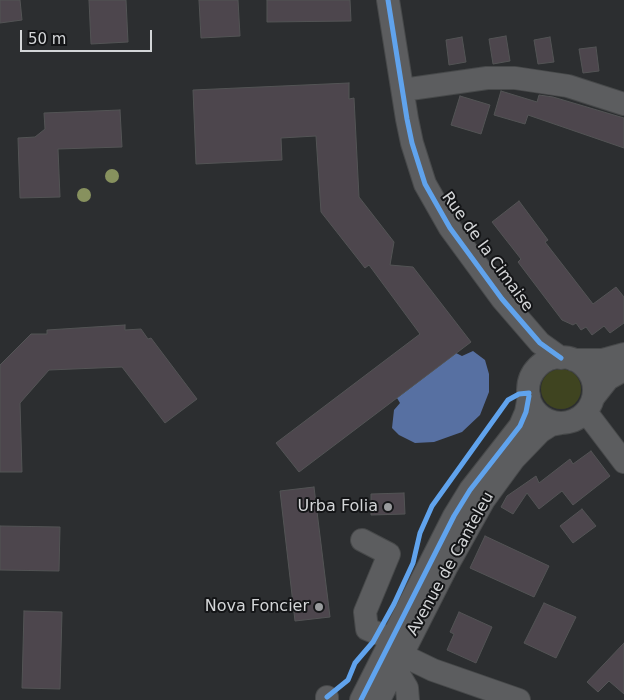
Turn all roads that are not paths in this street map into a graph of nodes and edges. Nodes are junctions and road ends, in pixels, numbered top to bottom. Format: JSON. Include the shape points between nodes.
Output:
{"nodes":[{"id":1,"x":388,"y":0,"type":"edge"},
{"id":2,"x":403,"y":90,"type":"junction"},
{"id":3,"x":624,"y":104,"type":"edge"},
{"id":4,"x":502,"y":298,"type":"junction"},
{"id":5,"x":624,"y":354,"type":"edge"},
{"id":6,"x":568,"y":359,"type":"junction"},
{"id":7,"x":624,"y":370,"type":"edge"},
{"id":8,"x":530,"y":389,"type":"junction"},
{"id":9,"x":589,"y":405,"type":"junction"},
{"id":10,"x":562,"y":423,"type":"junction"},
{"id":11,"x":624,"y":462,"type":"edge"},
{"id":12,"x":362,"y":540,"type":"dead end"},
{"id":13,"x":396,"y":654,"type":"junction"},
{"id":14,"x":361,"y":700,"type":"edge"},
{"id":15,"x":379,"y":700,"type":"edge"},
{"id":16,"x":408,"y":700,"type":"edge"},
{"id":17,"x":519,"y":700,"type":"edge"}],
"edges":[{"from":1,"to":2,"type":"street","name":"Rue de la Cimaise"},
{"from":2,"to":3,"type":"street","via":[[487,78],[515,78],[568,86]]},
{"from":2,"to":4,"type":"street","name":"Rue de la Cimaise","via":[[412,143],[425,184],[450,228]]},
{"from":4,"to":6,"type":"street","name":"Rue de la Cimaise","via":[[540,344]]},
{"from":4,"to":8,"type":"street","name":"Rue de la Cimaise","via":[[525,347]]},
{"from":5,"to":6,"type":"street","via":[[594,361]]},
{"from":6,"to":8,"type":"street","via":[[541,364]]},
{"from":6,"to":9,"type":"street","via":[[584,367],[591,376],[594,387]]},
{"from":7,"to":9,"type":"street","via":[[608,379]]},
{"from":8,"to":10,"type":"street","via":[[534,408],[542,417]]},
{"from":8,"to":13,"type":"street","name":"Avenue de Canteleu","via":[[520,426],[454,516]]},
{"from":9,"to":10,"type":"street","via":[[573,421]]},
{"from":9,"to":11,"type":"street"},
{"from":10,"to":13,"type":"street","name":"Avenue de Canteleu","via":[[540,432],[514,458],[484,500]]},
{"from":12,"to":13,"type":"street","via":[[389,554],[365,612],[367,629]]},
{"from":13,"to":14,"type":"street","name":"Avenue de Canteleu"},
{"from":13,"to":15,"type":"street","name":"Avenue de Canteleu"},
{"from":13,"to":16,"type":"street"},
{"from":13,"to":17,"type":"street"}]}
